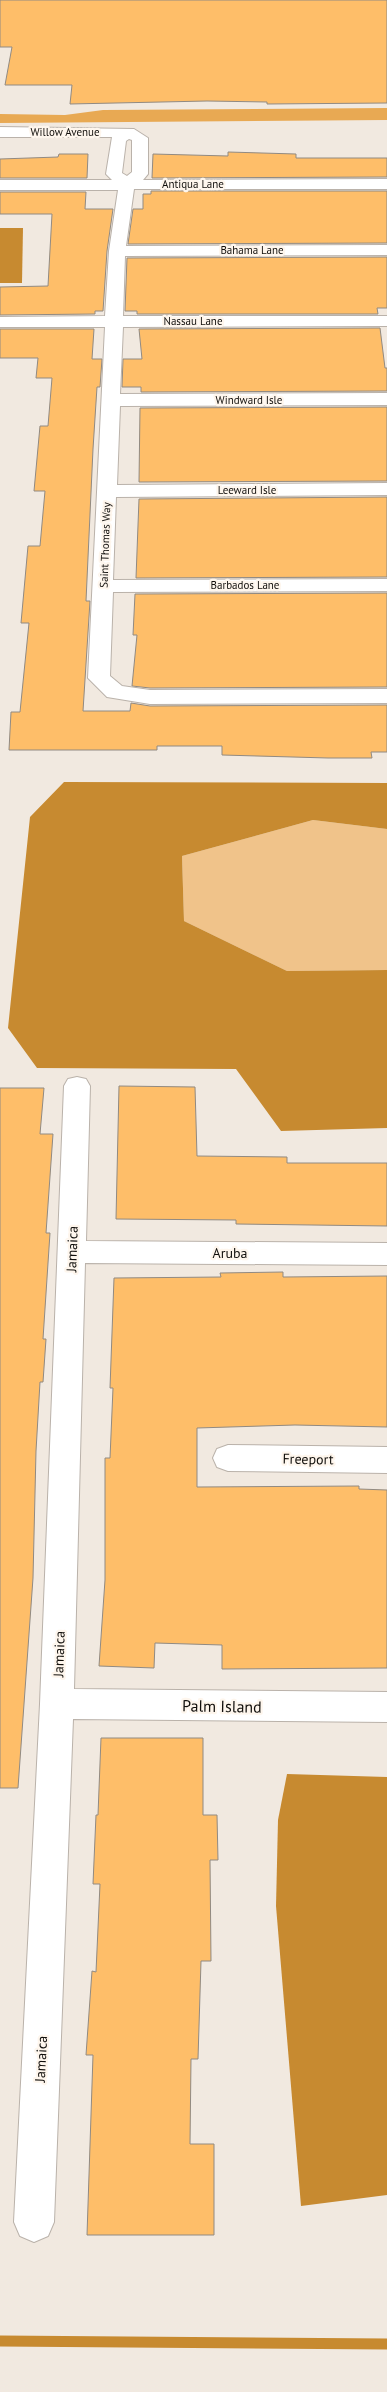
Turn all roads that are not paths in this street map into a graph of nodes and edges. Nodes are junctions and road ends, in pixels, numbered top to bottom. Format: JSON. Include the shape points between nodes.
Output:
{"nodes":[{"id":1,"x":0,"y":132,"type":"edge"},
{"id":2,"x":126,"y":184,"type":"junction"},
{"id":3,"x":387,"y":184,"type":"edge"},
{"id":4,"x":0,"y":185,"type":"edge"},
{"id":5,"x":387,"y":250,"type":"edge"},
{"id":6,"x":117,"y":251,"type":"junction"},
{"id":7,"x":387,"y":321,"type":"edge"},
{"id":8,"x":0,"y":322,"type":"edge"},
{"id":9,"x":114,"y":322,"type":"junction"},
{"id":10,"x":387,"y":399,"type":"edge"},
{"id":11,"x":111,"y":400,"type":"junction"},
{"id":12,"x":387,"y":489,"type":"edge"},
{"id":13,"x":107,"y":491,"type":"junction"},
{"id":14,"x":387,"y":585,"type":"edge"},
{"id":15,"x":103,"y":586,"type":"junction"},
{"id":16,"x":387,"y":696,"type":"edge"},
{"id":17,"x":77,"y":1086,"type":"dead end"},
{"id":18,"x":72,"y":1252,"type":"junction"},
{"id":19,"x":387,"y":1254,"type":"edge"},
{"id":20,"x":228,"y":1458,"type":"dead end"},
{"id":21,"x":387,"y":1460,"type":"edge"},
{"id":22,"x":57,"y":1704,"type":"junction"},
{"id":23,"x":387,"y":1708,"type":"edge"},
{"id":24,"x":34,"y":2222,"type":"dead end"}],
"edges":[{"from":1,"to":2,"type":"street","name":"Willow Avenue","via":[[129,132],[118,139],[114,174]]},
{"from":2,"to":3,"type":"street","name":"Antiqua Lane"},
{"from":2,"to":4,"type":"street","name":"Antiqua Lane"},
{"from":2,"to":6,"type":"street","name":"Saint Thomas Way"},
{"from":5,"to":6,"type":"street","name":"Bahama Lane"},
{"from":6,"to":9,"type":"street","name":"Saint Thomas Way"},
{"from":7,"to":9,"type":"street","name":"Nassau Lane"},
{"from":8,"to":9,"type":"street","name":"Nassau Lane"},
{"from":9,"to":11,"type":"street","name":"Saint Thomas Way"},
{"from":10,"to":11,"type":"street","name":"Windward Isle"},
{"from":11,"to":13,"type":"street","name":"Saint Thomas Way"},
{"from":12,"to":13,"type":"street","name":"Leeward Isle"},
{"from":13,"to":15,"type":"street","name":"Saint Thomas Way"},
{"from":14,"to":15,"type":"street","name":"Barbados Lane"},
{"from":15,"to":16,"type":"street","name":"Saint Thomas Way","via":[[99,678],[115,692],[150,697]]},
{"from":17,"to":18,"type":"street","name":"Jamaica"},
{"from":18,"to":19,"type":"street","name":"Aruba"},
{"from":18,"to":22,"type":"street","name":"Jamaica"},
{"from":20,"to":21,"type":"street","name":"Freeport"},
{"from":22,"to":23,"type":"street","name":"Palm Island"},
{"from":22,"to":24,"type":"street","name":"Jamaica"}]}
